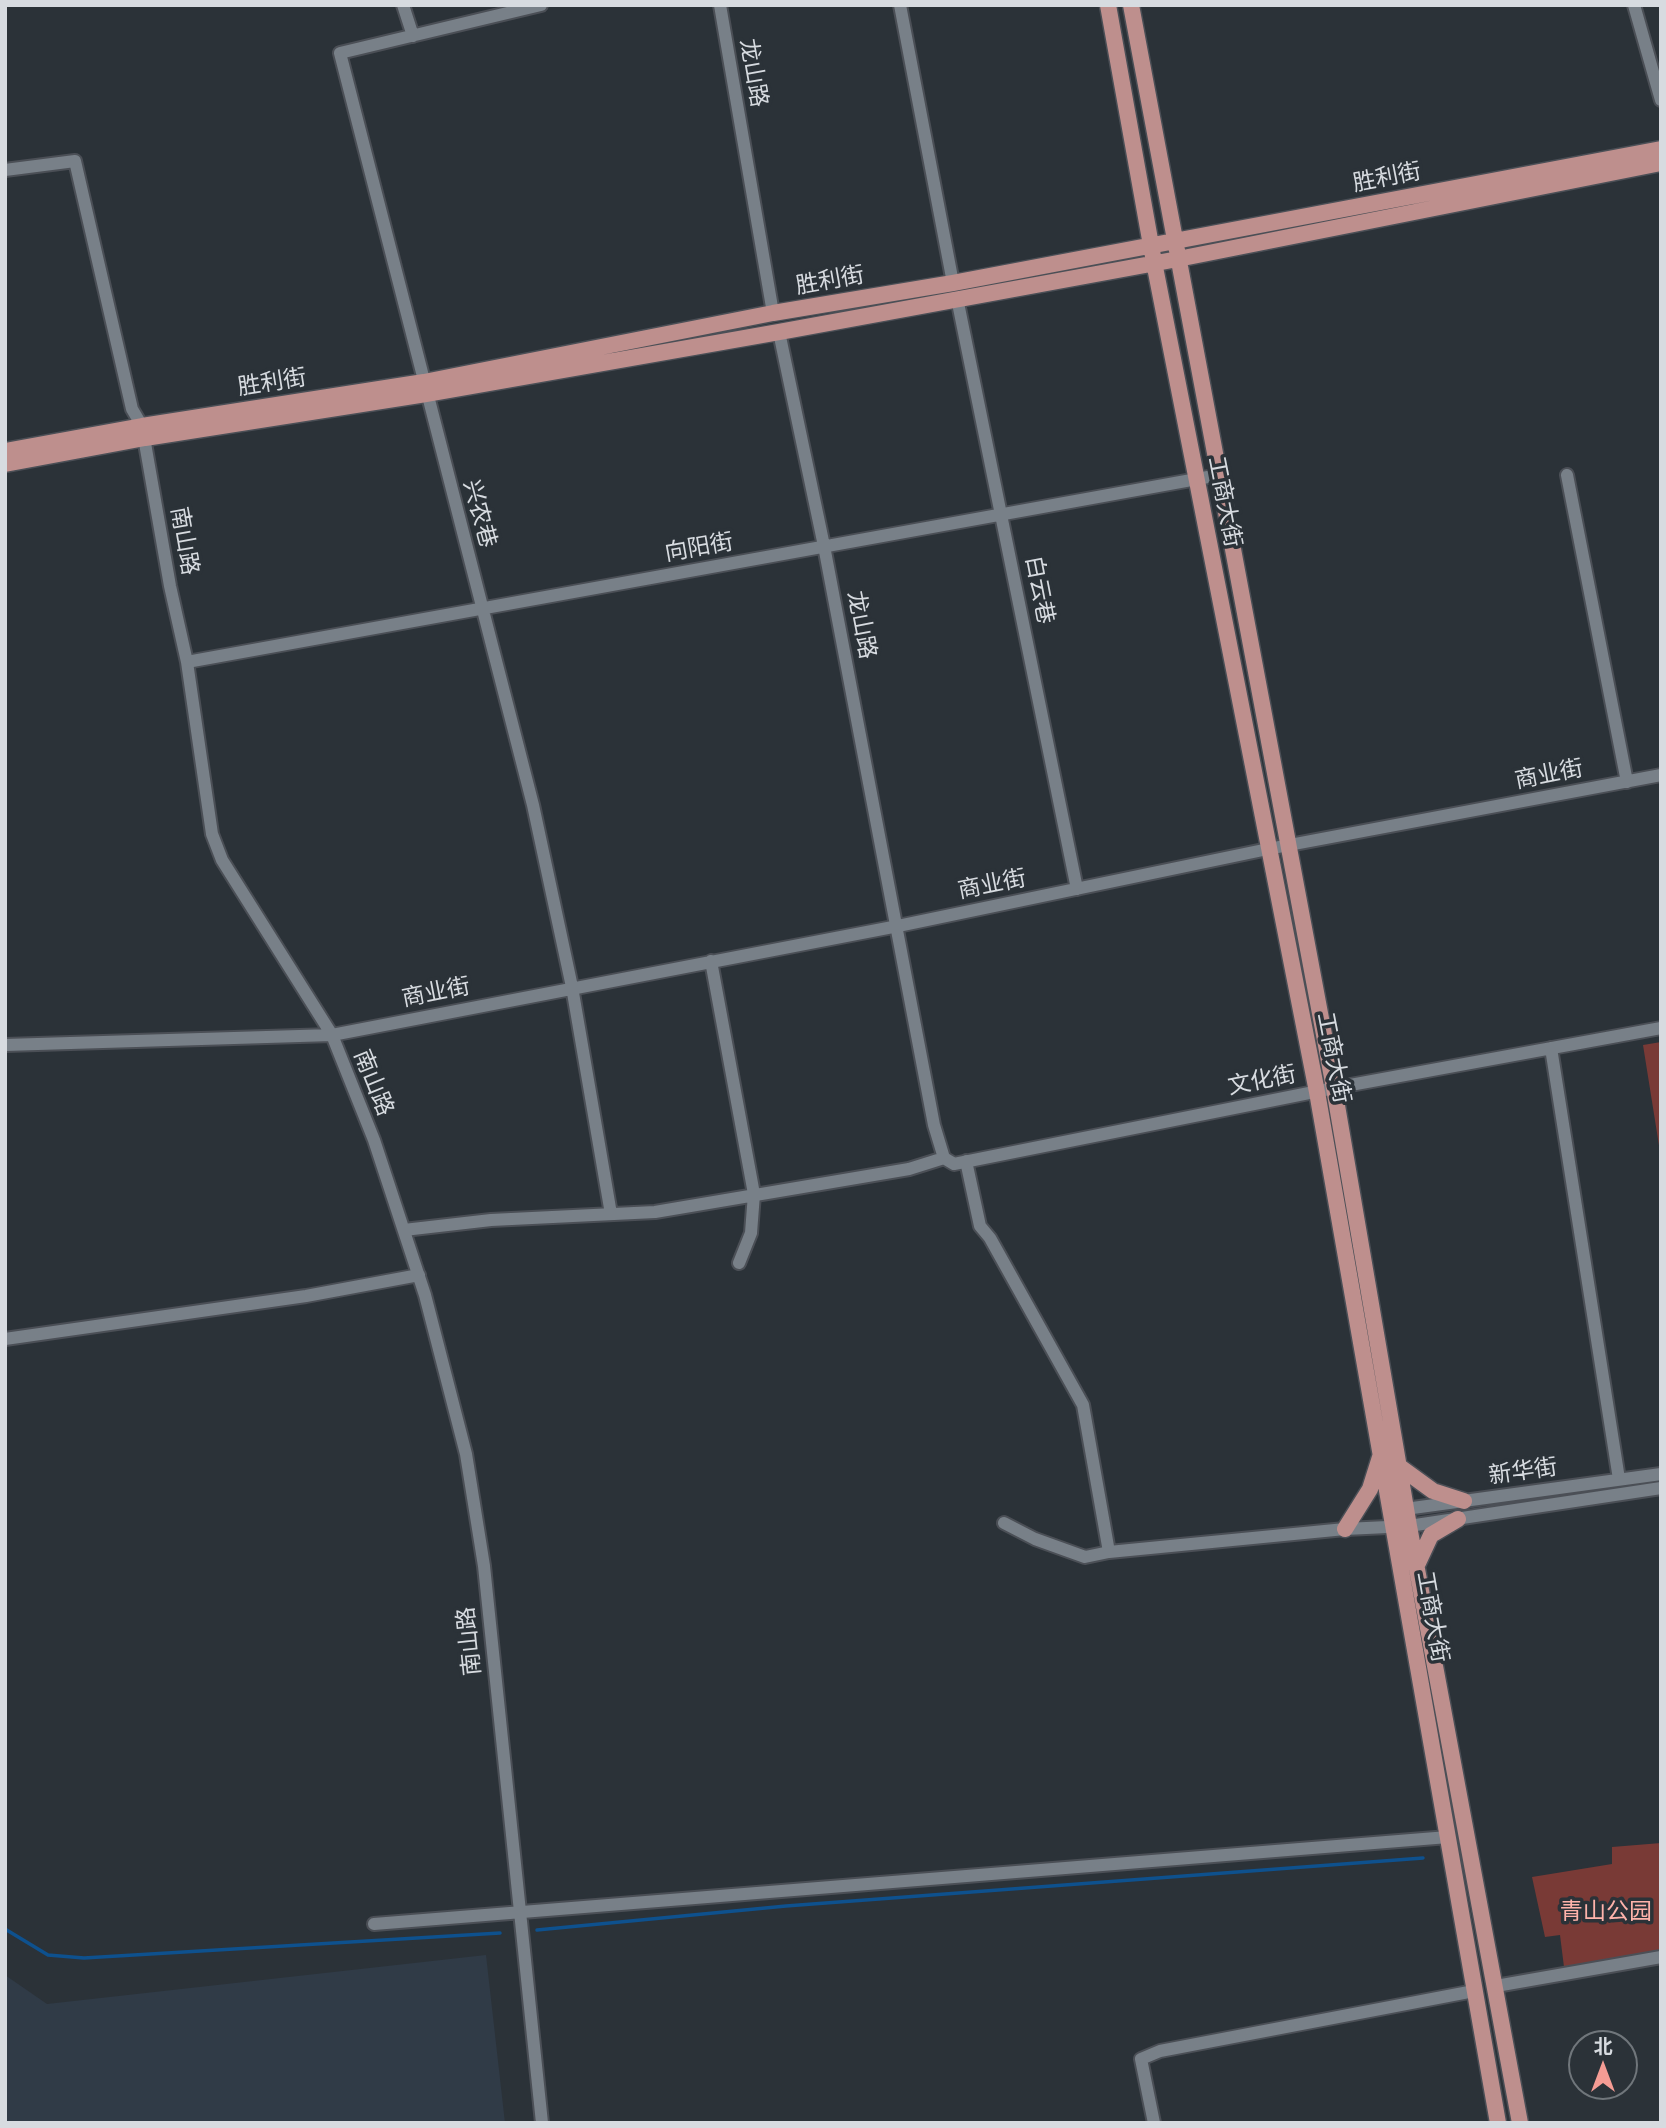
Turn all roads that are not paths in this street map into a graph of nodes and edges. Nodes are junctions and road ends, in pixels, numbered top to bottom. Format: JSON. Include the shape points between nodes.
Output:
{"nodes":[{"id":1,"x":403,"y":5,"type":"edge"},
{"id":2,"x":541,"y":5,"type":"edge"},
{"id":3,"x":720,"y":5,"type":"edge"},
{"id":4,"x":900,"y":5,"type":"edge"},
{"id":5,"x":1108,"y":5,"type":"edge"},
{"id":6,"x":1131,"y":5,"type":"edge"},
{"id":7,"x":1634,"y":5,"type":"edge"},
{"id":8,"x":413,"y":36,"type":"junction"},
{"id":9,"x":1661,"y":100,"type":"edge"},
{"id":10,"x":1661,"y":149,"type":"edge"},
{"id":11,"x":1661,"y":163,"type":"edge"},
{"id":12,"x":5,"y":170,"type":"edge"},
{"id":13,"x":1176,"y":241,"type":"junction"},
{"id":14,"x":1151,"y":245,"type":"junction"},
{"id":15,"x":1178,"y":259,"type":"junction"},
{"id":16,"x":1154,"y":262,"type":"junction"},
{"id":17,"x":955,"y":291,"type":"junction"},
{"id":18,"x":774,"y":313,"type":"junction"},
{"id":19,"x":779,"y":332,"type":"junction"},
{"id":20,"x":425,"y":388,"type":"junction"},
{"id":21,"x":143,"y":432,"type":"junction"},
{"id":22,"x":5,"y":451,"type":"edge"},
{"id":23,"x":5,"y":464,"type":"edge"},
{"id":24,"x":1219,"y":475,"type":"junction"},
{"id":25,"x":1567,"y":475,"type":"dead end"},
{"id":26,"x":1196,"y":477,"type":"junction"},
{"id":27,"x":1002,"y":514,"type":"junction"},
{"id":28,"x":824,"y":546,"type":"junction"},
{"id":29,"x":483,"y":608,"type":"junction"},
{"id":30,"x":187,"y":662,"type":"junction"},
{"id":31,"x":1661,"y":775,"type":"edge"},
{"id":32,"x":1627,"y":782,"type":"junction"},
{"id":33,"x":1288,"y":846,"type":"junction"},
{"id":34,"x":1268,"y":849,"type":"junction"},
{"id":35,"x":1077,"y":889,"type":"junction"},
{"id":36,"x":898,"y":926,"type":"junction"},
{"id":37,"x":711,"y":961,"type":"junction"},
{"id":38,"x":572,"y":987,"type":"junction"},
{"id":39,"x":1661,"y":1028,"type":"edge"},
{"id":40,"x":332,"y":1035,"type":"junction"},
{"id":41,"x":5,"y":1045,"type":"edge"},
{"id":42,"x":1551,"y":1048,"type":"junction"},
{"id":43,"x":1334,"y":1087,"type":"junction"},
{"id":44,"x":1317,"y":1091,"type":"junction"},
{"id":45,"x":955,"y":1161,"type":"junction"},
{"id":46,"x":754,"y":1194,"type":"junction"},
{"id":47,"x":611,"y":1214,"type":"junction"},
{"id":48,"x":404,"y":1230,"type":"junction"},
{"id":49,"x":739,"y":1263,"type":"dead end"},
{"id":50,"x":418,"y":1275,"type":"junction"},
{"id":51,"x":5,"y":1339,"type":"edge"},
{"id":52,"x":1382,"y":1448,"type":"junction"},
{"id":53,"x":1400,"y":1467,"type":"junction"},
{"id":54,"x":1661,"y":1474,"type":"edge"},
{"id":55,"x":1619,"y":1479,"type":"junction"},
{"id":56,"x":1661,"y":1488,"type":"edge"},
{"id":57,"x":1464,"y":1502,"type":"junction"},
{"id":58,"x":1399,"y":1518,"type":"junction"},
{"id":59,"x":1458,"y":1518,"type":"junction"},
{"id":60,"x":1004,"y":1522,"type":"dead end"},
{"id":61,"x":1345,"y":1529,"type":"junction"},
{"id":62,"x":1109,"y":1552,"type":"junction"},
{"id":63,"x":1418,"y":1573,"type":"junction"},
{"id":64,"x":1448,"y":1837,"type":"junction"},
{"id":65,"x":519,"y":1913,"type":"junction"},
{"id":66,"x":374,"y":1924,"type":"dead end"},
{"id":67,"x":1661,"y":1957,"type":"edge"},
{"id":68,"x":1496,"y":1986,"type":"junction"},
{"id":69,"x":1474,"y":1991,"type":"junction"},
{"id":70,"x":542,"y":2123,"type":"edge"},
{"id":71,"x":1154,"y":2123,"type":"edge"},
{"id":72,"x":1498,"y":2123,"type":"edge"},
{"id":73,"x":1520,"y":2123,"type":"edge"}],
"edges":[{"from":1,"to":8,"type":"street"},
{"from":2,"to":8,"type":"street"},
{"from":3,"to":18,"type":"street","name":"龙山路"},
{"from":4,"to":17,"type":"street","name":"白云巷"},
{"from":5,"to":14,"type":"main road","name":"工商大街"},
{"from":6,"to":13,"type":"main road","name":"工商大街"},
{"from":7,"to":9,"type":"street"},
{"from":8,"to":20,"type":"street","name":"兴农巷","via":[[340,53]]},
{"from":10,"to":13,"type":"main road","name":"胜利街"},
{"from":11,"to":15,"type":"main road","name":"胜利街"},
{"from":12,"to":21,"type":"street","name":"南山路","via":[[75,160],[132,409]]},
{"from":13,"to":14,"type":"main road","name":"胜利街"},
{"from":13,"to":15,"type":"main road","name":"工商大街"},
{"from":14,"to":16,"type":"main road","name":"工商大街"},
{"from":14,"to":17,"type":"main road","name":"胜利街"},
{"from":15,"to":16,"type":"main road","name":"胜利街"},
{"from":15,"to":24,"type":"main road","name":"工商大街"},
{"from":16,"to":17,"type":"main road","name":"胜利街"},
{"from":16,"to":26,"type":"main road","name":"工商大街"},
{"from":17,"to":18,"type":"main road","name":"胜利街"},
{"from":17,"to":19,"type":"main road","name":"胜利街"},
{"from":17,"to":27,"type":"street","name":"白云巷"},
{"from":18,"to":20,"type":"main road","name":"胜利街"},
{"from":19,"to":20,"type":"main road","name":"胜利街"},
{"from":19,"to":28,"type":"street","name":"龙山路"},
{"from":20,"to":21,"type":"main road","name":"胜利街"},
{"from":20,"to":29,"type":"street","name":"兴农巷"},
{"from":21,"to":22,"type":"main road","name":"胜利街"},
{"from":21,"to":23,"type":"main road","name":"胜利街"},
{"from":21,"to":30,"type":"street","name":"南山路"},
{"from":24,"to":26,"type":"street","name":"向阳街"},
{"from":24,"to":33,"type":"main road","name":"工商大街"},
{"from":25,"to":32,"type":"street"},
{"from":26,"to":27,"type":"street","name":"向阳街"},
{"from":26,"to":34,"type":"main road","name":"工商大街"},
{"from":27,"to":28,"type":"street","name":"向阳街"},
{"from":27,"to":35,"type":"street","name":"白云巷"},
{"from":28,"to":29,"type":"street","name":"向阳街"},
{"from":28,"to":36,"type":"street","name":"龙山路"},
{"from":29,"to":30,"type":"street","name":"向阳街"},
{"from":29,"to":38,"type":"street","name":"兴农巷","via":[[533,805]]},
{"from":30,"to":40,"type":"street","name":"南山路","via":[[212,834],[222,860]]},
{"from":31,"to":32,"type":"street","name":"商业街"},
{"from":32,"to":33,"type":"street","name":"商业街"},
{"from":33,"to":34,"type":"street","name":"商业街"},
{"from":33,"to":43,"type":"main road","name":"工商大街"},
{"from":34,"to":35,"type":"street","name":"商业街"},
{"from":34,"to":44,"type":"main road","name":"工商大街"},
{"from":35,"to":36,"type":"street","name":"商业街"},
{"from":36,"to":37,"type":"street","name":"商业街"},
{"from":36,"to":45,"type":"street","name":"龙山路","via":[[934,1125]]},
{"from":37,"to":38,"type":"street","name":"商业街"},
{"from":37,"to":46,"type":"street"},
{"from":38,"to":40,"type":"street","name":"商业街"},
{"from":38,"to":47,"type":"street","name":"兴农巷"},
{"from":39,"to":42,"type":"street","name":"文化街"},
{"from":40,"to":41,"type":"street","name":"商业街"},
{"from":40,"to":48,"type":"street","name":"南山路"},
{"from":42,"to":43,"type":"street","name":"文化街"},
{"from":42,"to":55,"type":"street"},
{"from":43,"to":44,"type":"street","name":"文化街"},
{"from":43,"to":53,"type":"main road","name":"工商大街"},
{"from":44,"to":45,"type":"street","name":"文化街"},
{"from":44,"to":52,"type":"main road","name":"工商大街"},
{"from":45,"to":46,"type":"street","name":"文化街"},
{"from":45,"to":62,"type":"street","name":"龙山路","via":[[980,1226],[1083,1405]]},
{"from":46,"to":47,"type":"street","name":"文化街","via":[[655,1212]]},
{"from":46,"to":49,"type":"street","via":[[751,1233]]},
{"from":47,"to":48,"type":"street","name":"文化街"},
{"from":48,"to":50,"type":"street","name":"南山路"},
{"from":50,"to":51,"type":"street","via":[[306,1296]]},
{"from":50,"to":65,"type":"street","name":"南山路","via":[[466,1454],[480,1541]]},
{"from":52,"to":58,"type":"main road","name":"工商大街"},
{"from":52,"to":61,"type":"main road","via":[[1370,1489]]},
{"from":53,"to":57,"type":"main road","via":[[1433,1491]]},
{"from":53,"to":58,"type":"main road","name":"工商大街"},
{"from":54,"to":55,"type":"street","name":"新华街"},
{"from":55,"to":57,"type":"street","name":"新华街"},
{"from":56,"to":59,"type":"street","name":"新华街"},
{"from":57,"to":58,"type":"street","name":"新华街"},
{"from":58,"to":59,"type":"street","name":"新华街"},
{"from":58,"to":61,"type":"street"},
{"from":58,"to":63,"type":"main road","name":"工商大街"},
{"from":58,"to":64,"type":"main road","name":"工商大街"},
{"from":59,"to":63,"type":"main road","via":[[1431,1535],[1419,1556]]},
{"from":60,"to":62,"type":"street","via":[[1085,1557]]},
{"from":61,"to":62,"type":"street"},
{"from":63,"to":68,"type":"main road","name":"工商大街"},
{"from":64,"to":65,"type":"street"},
{"from":64,"to":69,"type":"main road","name":"工商大街"},
{"from":65,"to":66,"type":"street"},
{"from":65,"to":70,"type":"street","name":"南山路"},
{"from":67,"to":68,"type":"street"},
{"from":68,"to":73,"type":"main road","name":"工商大街"},
{"from":69,"to":71,"type":"street","via":[[1160,2051],[1141,2059]]},
{"from":69,"to":72,"type":"main road","name":"工商大街"}]}
